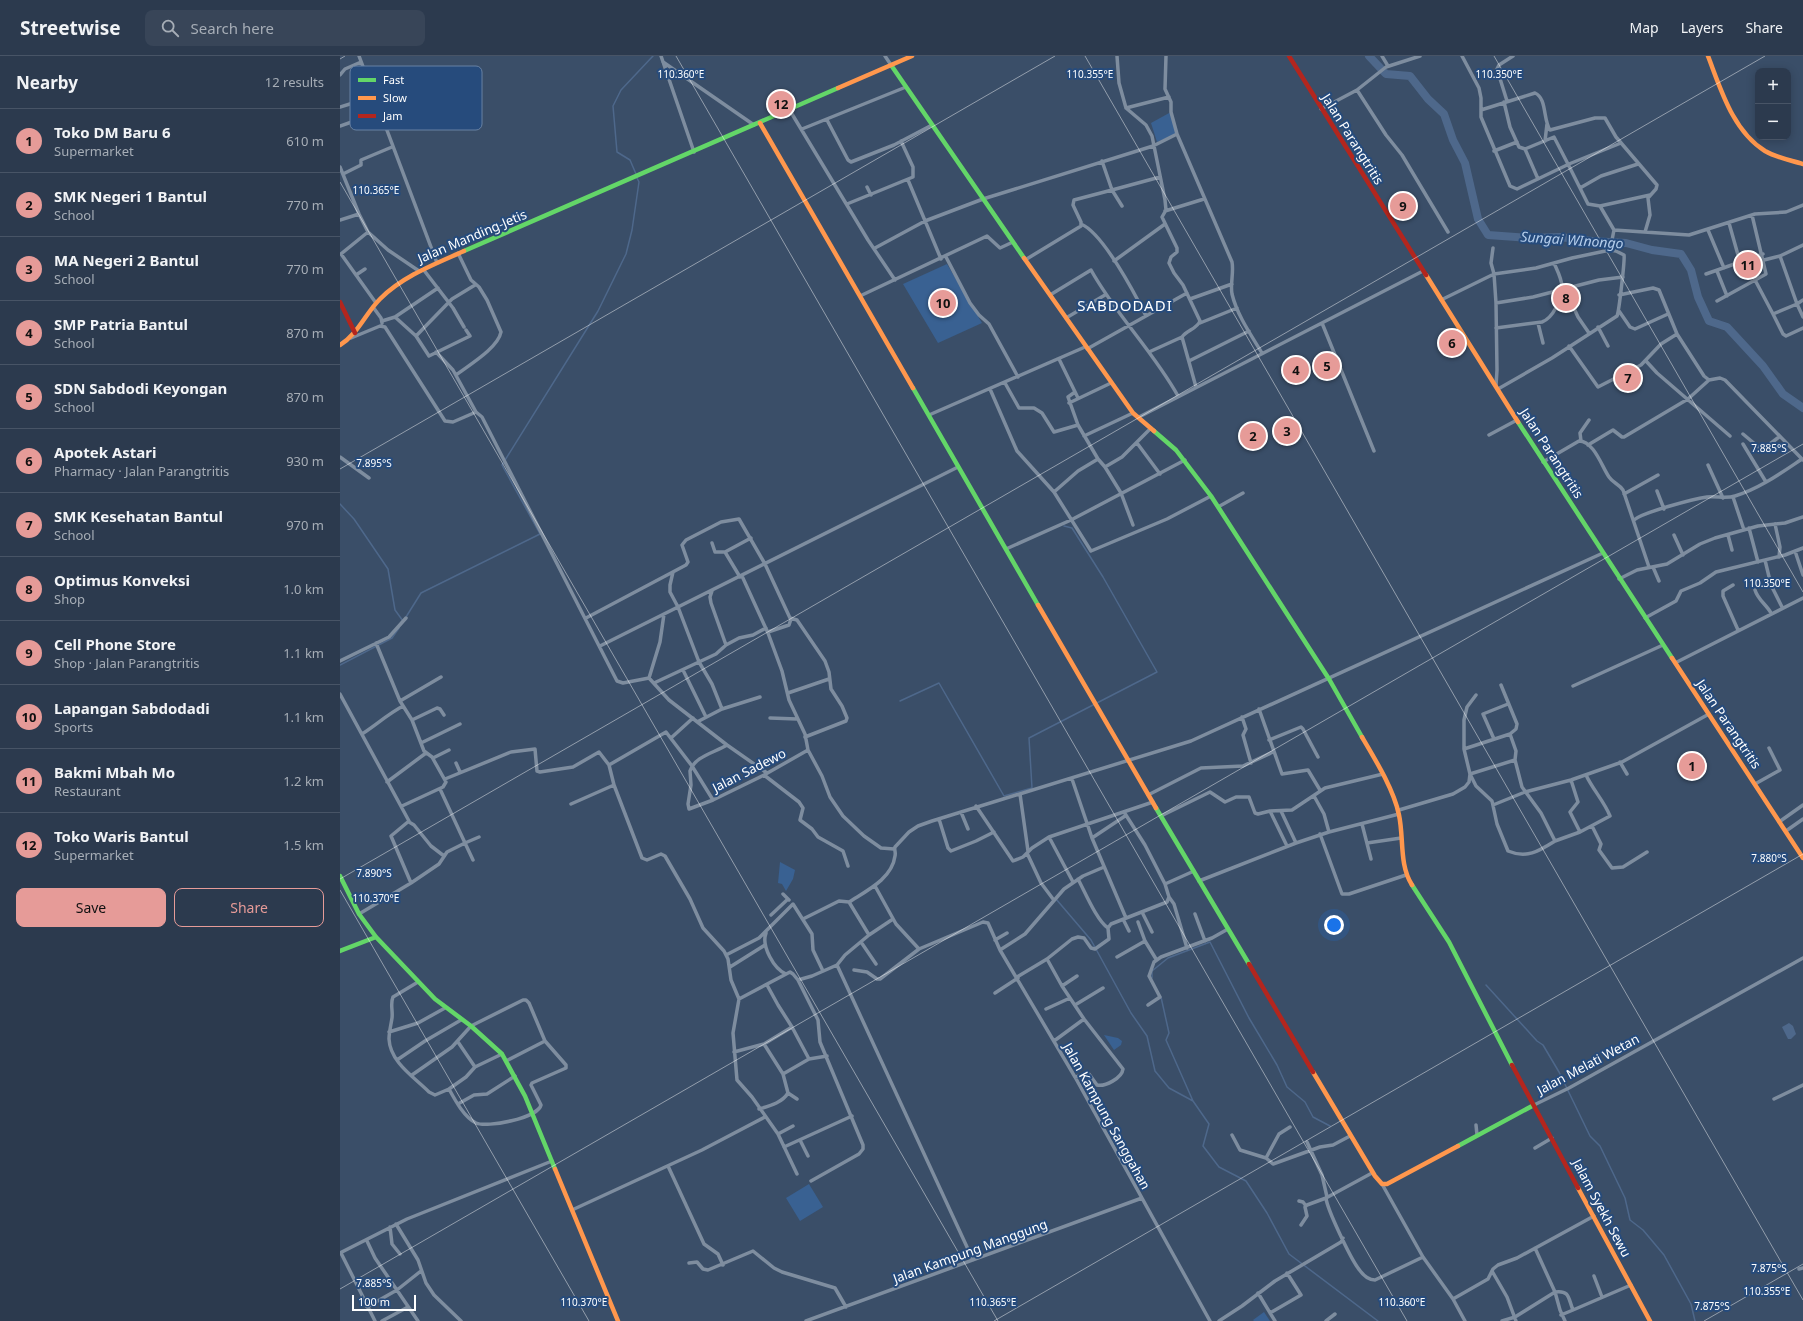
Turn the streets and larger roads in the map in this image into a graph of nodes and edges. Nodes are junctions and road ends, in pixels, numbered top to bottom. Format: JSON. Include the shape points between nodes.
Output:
{"nodes":[{"id":1,"x":359,"y":56,"type":"edge"},
{"id":2,"x":661,"y":56,"type":"edge"},
{"id":3,"x":885,"y":56,"type":"edge"},
{"id":4,"x":912,"y":56,"type":"edge"},
{"id":5,"x":1117,"y":56,"type":"edge"},
{"id":6,"x":1166,"y":56,"type":"edge"},
{"id":7,"x":1289,"y":56,"type":"edge"},
{"id":8,"x":1382,"y":56,"type":"edge"},
{"id":9,"x":1420,"y":56,"type":"edge"},
{"id":10,"x":1462,"y":56,"type":"edge"},
{"id":11,"x":1513,"y":56,"type":"edge"},
{"id":12,"x":1708,"y":56,"type":"edge"},
{"id":13,"x":361,"y":62,"type":"junction"},
{"id":14,"x":663,"y":62,"type":"junction"},
{"id":15,"x":891,"y":65,"type":"junction"},
{"id":16,"x":352,"y":66,"type":"edge"},
{"id":17,"x":363,"y":66,"type":"edge"},
{"id":18,"x":1387,"y":66,"type":"junction"},
{"id":19,"x":350,"y":67,"type":"edge"},
{"id":20,"x":340,"y":75,"type":"edge"},
{"id":21,"x":906,"y":87,"type":"junction"},
{"id":22,"x":1357,"y":90,"type":"junction"},
{"id":23,"x":1169,"y":97,"type":"junction"},
{"id":24,"x":1506,"y":102,"type":"junction"},
{"id":25,"x":350,"y":104,"type":"edge"},
{"id":26,"x":340,"y":107,"type":"edge"},
{"id":27,"x":1126,"y":108,"type":"junction"},
{"id":28,"x":789,"y":109,"type":"junction"},
{"id":29,"x":1321,"y":109,"type":"junction"},
{"id":30,"x":1481,"y":110,"type":"junction"},
{"id":31,"x":827,"y":120,"type":"junction"},
{"id":32,"x":350,"y":122,"type":"edge"},
{"id":33,"x":760,"y":123,"type":"junction"},
{"id":34,"x":1547,"y":124,"type":"junction"},
{"id":35,"x":932,"y":125,"type":"junction"},
{"id":36,"x":340,"y":126,"type":"edge"},
{"id":37,"x":754,"y":126,"type":"junction"},
{"id":38,"x":802,"y":129,"type":"junction"},
{"id":39,"x":386,"y":130,"type":"edge"},
{"id":40,"x":1177,"y":134,"type":"junction"},
{"id":41,"x":1545,"y":140,"type":"junction"},
{"id":42,"x":901,"y":141,"type":"junction"},
{"id":43,"x":1517,"y":142,"type":"junction"},
{"id":44,"x":1621,"y":143,"type":"junction"},
{"id":45,"x":1153,"y":146,"type":"junction"},
{"id":46,"x":392,"y":147,"type":"junction"},
{"id":47,"x":1526,"y":149,"type":"junction"},
{"id":48,"x":1494,"y":151,"type":"junction"},
{"id":49,"x":694,"y":152,"type":"junction"},
{"id":50,"x":1102,"y":161,"type":"junction"},
{"id":51,"x":1638,"y":164,"type":"junction"},
{"id":52,"x":1803,"y":164,"type":"edge"},
{"id":53,"x":1569,"y":165,"type":"junction"},
{"id":54,"x":340,"y":167,"type":"edge"},
{"id":55,"x":343,"y":174,"type":"junction"},
{"id":56,"x":1160,"y":177,"type":"junction"},
{"id":57,"x":1538,"y":179,"type":"junction"},
{"id":58,"x":908,"y":180,"type":"junction"},
{"id":59,"x":867,"y":187,"type":"dead end"},
{"id":60,"x":1580,"y":188,"type":"junction"},
{"id":61,"x":1112,"y":190,"type":"junction"},
{"id":62,"x":871,"y":195,"type":"junction"},
{"id":63,"x":1650,"y":195,"type":"junction"},
{"id":64,"x":983,"y":199,"type":"junction"},
{"id":65,"x":1204,"y":199,"type":"junction"},
{"id":66,"x":847,"y":204,"type":"junction"},
{"id":67,"x":1803,"y":204,"type":"edge"},
{"id":68,"x":1122,"y":206,"type":"dead end"},
{"id":69,"x":1600,"y":206,"type":"junction"},
{"id":70,"x":1165,"y":211,"type":"junction"},
{"id":71,"x":359,"y":214,"type":"junction"},
{"id":72,"x":1752,"y":215,"type":"junction"},
{"id":73,"x":340,"y":220,"type":"edge"},
{"id":74,"x":925,"y":221,"type":"junction"},
{"id":75,"x":1729,"y":223,"type":"junction"},
{"id":76,"x":1081,"y":224,"type":"junction"},
{"id":77,"x":1165,"y":224,"type":"junction"},
{"id":78,"x":1614,"y":230,"type":"junction"},
{"id":79,"x":1708,"y":230,"type":"junction"},
{"id":80,"x":368,"y":232,"type":"junction"},
{"id":81,"x":1448,"y":232,"type":"dead end"},
{"id":82,"x":1645,"y":232,"type":"junction"},
{"id":83,"x":1012,"y":242,"type":"junction"},
{"id":84,"x":1803,"y":245,"type":"edge"},
{"id":85,"x":874,"y":248,"type":"junction"},
{"id":86,"x":1493,"y":248,"type":"dead end"},
{"id":87,"x":1610,"y":249,"type":"junction"},
{"id":88,"x":458,"y":253,"type":"junction"},
{"id":89,"x":1762,"y":254,"type":"junction"},
{"id":90,"x":1780,"y":256,"type":"junction"},
{"id":91,"x":946,"y":257,"type":"junction"},
{"id":92,"x":941,"y":260,"type":"junction"},
{"id":93,"x":1025,"y":260,"type":"junction"},
{"id":94,"x":1764,"y":260,"type":"junction"},
{"id":95,"x":1114,"y":261,"type":"junction"},
{"id":96,"x":1740,"y":262,"type":"junction"},
{"id":97,"x":437,"y":263,"type":"junction"},
{"id":98,"x":1554,"y":263,"type":"junction"},
{"id":99,"x":1724,"y":268,"type":"junction"},
{"id":100,"x":365,"y":269,"type":"dead end"},
{"id":101,"x":421,"y":270,"type":"junction"},
{"id":102,"x":1717,"y":270,"type":"junction"},
{"id":103,"x":1423,"y":271,"type":"junction"},
{"id":104,"x":355,"y":274,"type":"junction"},
{"id":105,"x":1494,"y":274,"type":"junction"},
{"id":106,"x":1706,"y":274,"type":"dead end"},
{"id":107,"x":350,"y":275,"type":"dead end"},
{"id":108,"x":1623,"y":278,"type":"junction"},
{"id":109,"x":895,"y":280,"type":"junction"},
{"id":110,"x":1755,"y":280,"type":"junction"},
{"id":111,"x":1232,"y":284,"type":"junction"},
{"id":112,"x":476,"y":285,"type":"junction"},
{"id":113,"x":438,"y":288,"type":"junction"},
{"id":114,"x":1562,"y":288,"type":"junction"},
{"id":115,"x":1187,"y":293,"type":"junction"},
{"id":116,"x":1105,"y":295,"type":"junction"},
{"id":117,"x":1620,"y":295,"type":"junction"},
{"id":118,"x":860,"y":296,"type":"junction"},
{"id":119,"x":1050,"y":296,"type":"junction"},
{"id":120,"x":1726,"y":296,"type":"junction"},
{"id":121,"x":1190,"y":299,"type":"junction"},
{"id":122,"x":1441,"y":300,"type":"junction"},
{"id":123,"x":1803,"y":300,"type":"edge"},
{"id":124,"x":1717,"y":301,"type":"dead end"},
{"id":125,"x":340,"y":302,"type":"edge"},
{"id":126,"x":448,"y":302,"type":"junction"},
{"id":127,"x":1496,"y":303,"type":"junction"},
{"id":128,"x":1572,"y":304,"type":"dead end"},
{"id":129,"x":1797,"y":304,"type":"junction"},
{"id":130,"x":374,"y":305,"type":"junction"},
{"id":131,"x":1237,"y":308,"type":"junction"},
{"id":132,"x":1620,"y":311,"type":"junction"},
{"id":133,"x":1668,"y":314,"type":"junction"},
{"id":134,"x":1773,"y":314,"type":"junction"},
{"id":135,"x":1146,"y":316,"type":"junction"},
{"id":136,"x":395,"y":317,"type":"junction"},
{"id":137,"x":1803,"y":317,"type":"edge"},
{"id":138,"x":1066,"y":318,"type":"junction"},
{"id":139,"x":382,"y":323,"type":"junction"},
{"id":140,"x":1200,"y":323,"type":"junction"},
{"id":141,"x":1322,"y":323,"type":"junction"},
{"id":142,"x":1538,"y":323,"type":"junction"},
{"id":143,"x":1128,"y":326,"type":"junction"},
{"id":144,"x":1598,"y":327,"type":"junction"},
{"id":145,"x":1496,"y":328,"type":"junction"},
{"id":146,"x":1803,"y":328,"type":"edge"},
{"id":147,"x":1249,"y":331,"type":"junction"},
{"id":148,"x":355,"y":333,"type":"junction"},
{"id":149,"x":1588,"y":333,"type":"junction"},
{"id":150,"x":1677,"y":334,"type":"junction"},
{"id":151,"x":416,"y":336,"type":"junction"},
{"id":152,"x":1182,"y":337,"type":"junction"},
{"id":153,"x":351,"y":338,"type":"junction"},
{"id":154,"x":1543,"y":342,"type":"dead end"},
{"id":155,"x":340,"y":345,"type":"edge"},
{"id":156,"x":1569,"y":346,"type":"junction"},
{"id":157,"x":1608,"y":346,"type":"dead end"},
{"id":158,"x":1086,"y":348,"type":"junction"},
{"id":159,"x":436,"y":352,"type":"junction"},
{"id":160,"x":1149,"y":352,"type":"junction"},
{"id":161,"x":1262,"y":354,"type":"junction"},
{"id":162,"x":1059,"y":359,"type":"junction"},
{"id":163,"x":1188,"y":361,"type":"junction"},
{"id":164,"x":1646,"y":361,"type":"junction"},
{"id":165,"x":456,"y":375,"type":"junction"},
{"id":166,"x":1018,"y":377,"type":"junction"},
{"id":167,"x":1709,"y":380,"type":"junction"},
{"id":168,"x":1005,"y":383,"type":"junction"},
{"id":169,"x":1111,"y":383,"type":"junction"},
{"id":170,"x":1196,"y":387,"type":"junction"},
{"id":171,"x":1497,"y":387,"type":"junction"},
{"id":172,"x":990,"y":389,"type":"junction"},
{"id":173,"x":1075,"y":392,"type":"junction"},
{"id":174,"x":1178,"y":396,"type":"junction"},
{"id":175,"x":1078,"y":398,"type":"junction"},
{"id":176,"x":1688,"y":399,"type":"junction"},
{"id":177,"x":1069,"y":403,"type":"junction"},
{"id":178,"x":476,"y":412,"type":"junction"},
{"id":179,"x":1133,"y":413,"type":"junction"},
{"id":180,"x":929,"y":414,"type":"junction"},
{"id":181,"x":1138,"y":417,"type":"junction"},
{"id":182,"x":1517,"y":420,"type":"junction"},
{"id":183,"x":1589,"y":420,"type":"dead end"},
{"id":184,"x":1078,"y":425,"type":"junction"},
{"id":185,"x":1151,"y":428,"type":"junction"},
{"id":186,"x":1743,"y":434,"type":"dead end"},
{"id":187,"x":1489,"y":435,"type":"dead end"},
{"id":188,"x":1084,"y":436,"type":"junction"},
{"id":189,"x":1730,"y":436,"type":"dead end"},
{"id":190,"x":1779,"y":437,"type":"junction"},
{"id":191,"x":1581,"y":441,"type":"junction"},
{"id":192,"x":1137,"y":443,"type":"junction"},
{"id":193,"x":1588,"y":444,"type":"junction"},
{"id":194,"x":1743,"y":444,"type":"dead end"},
{"id":195,"x":1374,"y":451,"type":"dead end"},
{"id":196,"x":340,"y":457,"type":"edge"},
{"id":197,"x":1098,"y":459,"type":"junction"},
{"id":198,"x":1185,"y":460,"type":"junction"},
{"id":199,"x":1803,"y":460,"type":"edge"},
{"id":200,"x":1543,"y":462,"type":"junction"},
{"id":201,"x":1708,"y":465,"type":"dead end"},
{"id":202,"x":1105,"y":466,"type":"junction"},
{"id":203,"x":958,"y":467,"type":"junction"},
{"id":204,"x":1160,"y":474,"type":"junction"},
{"id":205,"x":1658,"y":475,"type":"dead end"},
{"id":206,"x":369,"y":478,"type":"dead end"},
{"id":207,"x":1766,"y":482,"type":"junction"},
{"id":208,"x":1657,"y":491,"type":"dead end"},
{"id":209,"x":1054,"y":492,"type":"junction"},
{"id":210,"x":1243,"y":492,"type":"dead end"},
{"id":211,"x":1121,"y":493,"type":"junction"},
{"id":212,"x":1624,"y":494,"type":"junction"},
{"id":213,"x":1211,"y":496,"type":"junction"},
{"id":214,"x":1733,"y":497,"type":"junction"},
{"id":215,"x":1723,"y":498,"type":"junction"},
{"id":216,"x":1218,"y":507,"type":"junction"},
{"id":217,"x":1664,"y":509,"type":"junction"},
{"id":218,"x":1803,"y":517,"type":"edge"},
{"id":219,"x":1071,"y":520,"type":"junction"},
{"id":220,"x":1634,"y":520,"type":"junction"},
{"id":221,"x":1775,"y":524,"type":"junction"},
{"id":222,"x":1133,"y":525,"type":"dead end"},
{"id":223,"x":1750,"y":528,"type":"junction"},
{"id":224,"x":1744,"y":530,"type":"junction"},
{"id":225,"x":1674,"y":535,"type":"dead end"},
{"id":226,"x":1728,"y":535,"type":"junction"},
{"id":227,"x":751,"y":538,"type":"junction"},
{"id":228,"x":712,"y":544,"type":"dead end"},
{"id":229,"x":1803,"y":548,"type":"edge"},
{"id":230,"x":1006,"y":549,"type":"junction"},
{"id":231,"x":1732,"y":550,"type":"dead end"},
{"id":232,"x":1795,"y":551,"type":"junction"},
{"id":233,"x":725,"y":552,"type":"junction"},
{"id":234,"x":1603,"y":553,"type":"junction"},
{"id":235,"x":1683,"y":555,"type":"junction"},
{"id":236,"x":1779,"y":557,"type":"junction"},
{"id":237,"x":1765,"y":560,"type":"junction"},
{"id":238,"x":1758,"y":562,"type":"junction"},
{"id":239,"x":765,"y":564,"type":"junction"},
{"id":240,"x":1651,"y":567,"type":"junction"},
{"id":241,"x":673,"y":572,"type":"junction"},
{"id":242,"x":1803,"y":575,"type":"edge"},
{"id":243,"x":741,"y":577,"type":"junction"},
{"id":244,"x":1619,"y":579,"type":"junction"},
{"id":245,"x":1659,"y":581,"type":"dead end"},
{"id":246,"x":1733,"y":585,"type":"dead end"},
{"id":247,"x":1755,"y":590,"type":"dead end"},
{"id":248,"x":712,"y":591,"type":"junction"},
{"id":249,"x":1803,"y":597,"type":"edge"},
{"id":250,"x":678,"y":607,"type":"junction"},
{"id":251,"x":1782,"y":607,"type":"junction"},
{"id":252,"x":1771,"y":613,"type":"junction"},
{"id":253,"x":664,"y":614,"type":"junction"},
{"id":254,"x":406,"y":618,"type":"dead end"},
{"id":255,"x":586,"y":618,"type":"junction"},
{"id":256,"x":1645,"y":618,"type":"junction"},
{"id":257,"x":791,"y":619,"type":"junction"},
{"id":258,"x":767,"y":630,"type":"junction"},
{"id":259,"x":1738,"y":630,"type":"junction"},
{"id":260,"x":377,"y":645,"type":"junction"},
{"id":261,"x":726,"y":645,"type":"junction"},
{"id":262,"x":1663,"y":645,"type":"junction"},
{"id":263,"x":600,"y":646,"type":"junction"},
{"id":264,"x":340,"y":662,"type":"edge"},
{"id":265,"x":699,"y":662,"type":"junction"},
{"id":266,"x":1675,"y":663,"type":"junction"},
{"id":267,"x":683,"y":670,"type":"junction"},
{"id":268,"x":441,"y":677,"type":"dead end"},
{"id":269,"x":649,"y":678,"type":"junction"},
{"id":270,"x":829,"y":679,"type":"junction"},
{"id":271,"x":1329,"y":679,"type":"junction"},
{"id":272,"x":654,"y":684,"type":"junction"},
{"id":273,"x":1501,"y":685,"type":"dead end"},
{"id":274,"x":1574,"y":686,"type":"dead end"},
{"id":275,"x":788,"y":693,"type":"junction"},
{"id":276,"x":340,"y":694,"type":"edge"},
{"id":277,"x":1476,"y":695,"type":"dead end"},
{"id":278,"x":760,"y":697,"type":"dead end"},
{"id":279,"x":400,"y":701,"type":"junction"},
{"id":280,"x":1508,"y":704,"type":"junction"},
{"id":281,"x":403,"y":706,"type":"junction"},
{"id":282,"x":722,"y":709,"type":"junction"},
{"id":283,"x":1259,"y":709,"type":"junction"},
{"id":284,"x":1709,"y":714,"type":"junction"},
{"id":285,"x":444,"y":715,"type":"dead end"},
{"id":286,"x":706,"y":717,"type":"junction"},
{"id":287,"x":1242,"y":717,"type":"junction"},
{"id":288,"x":693,"y":718,"type":"junction"},
{"id":289,"x":770,"y":718,"type":"dead end"},
{"id":290,"x":797,"y":719,"type":"junction"},
{"id":291,"x":412,"y":720,"type":"junction"},
{"id":292,"x":698,"y":722,"type":"junction"},
{"id":293,"x":460,"y":724,"type":"dead end"},
{"id":294,"x":362,"y":734,"type":"junction"},
{"id":295,"x":1510,"y":734,"type":"junction"},
{"id":296,"x":805,"y":737,"type":"junction"},
{"id":297,"x":671,"y":738,"type":"junction"},
{"id":298,"x":1494,"y":739,"type":"junction"},
{"id":299,"x":1269,"y":740,"type":"junction"},
{"id":300,"x":421,"y":743,"type":"junction"},
{"id":301,"x":727,"y":745,"type":"junction"},
{"id":302,"x":1770,"y":748,"type":"dead end"},
{"id":303,"x":1464,"y":749,"type":"junction"},
{"id":304,"x":449,"y":750,"type":"dead end"},
{"id":305,"x":808,"y":750,"type":"junction"},
{"id":306,"x":1273,"y":752,"type":"junction"},
{"id":307,"x":426,"y":753,"type":"junction"},
{"id":308,"x":1318,"y":757,"type":"dead end"},
{"id":309,"x":433,"y":758,"type":"junction"},
{"id":310,"x":1515,"y":760,"type":"junction"},
{"id":311,"x":1128,"y":761,"type":"junction"},
{"id":312,"x":1620,"y":762,"type":"junction"},
{"id":313,"x":456,"y":763,"type":"dead end"},
{"id":314,"x":1251,"y":763,"type":"junction"},
{"id":315,"x":609,"y":766,"type":"junction"},
{"id":316,"x":692,"y":766,"type":"junction"},
{"id":317,"x":460,"y":772,"type":"junction"},
{"id":318,"x":766,"y":774,"type":"junction"},
{"id":319,"x":1383,"y":774,"type":"junction"},
{"id":320,"x":1470,"y":774,"type":"junction"},
{"id":321,"x":1627,"y":774,"type":"dead end"},
{"id":322,"x":1586,"y":775,"type":"junction"},
{"id":323,"x":445,"y":779,"type":"junction"},
{"id":324,"x":1072,"y":779,"type":"junction"},
{"id":325,"x":1571,"y":780,"type":"junction"},
{"id":326,"x":387,"y":782,"type":"junction"},
{"id":327,"x":1755,"y":784,"type":"junction"},
{"id":328,"x":614,"y":785,"type":"junction"},
{"id":329,"x":440,"y":789,"type":"junction"},
{"id":330,"x":1320,"y":790,"type":"junction"},
{"id":331,"x":1525,"y":792,"type":"junction"},
{"id":332,"x":1020,"y":794,"type":"junction"},
{"id":333,"x":1148,"y":795,"type":"junction"},
{"id":334,"x":1314,"y":796,"type":"junction"},
{"id":335,"x":713,"y":800,"type":"junction"},
{"id":336,"x":1153,"y":802,"type":"junction"},
{"id":337,"x":571,"y":804,"type":"dead end"},
{"id":338,"x":1492,"y":805,"type":"junction"},
{"id":339,"x":1803,"y":805,"type":"edge"},
{"id":340,"x":402,"y":806,"type":"junction"},
{"id":341,"x":976,"y":806,"type":"junction"},
{"id":342,"x":1270,"y":811,"type":"junction"},
{"id":343,"x":1281,"y":811,"type":"junction"},
{"id":344,"x":961,"y":812,"type":"junction"},
{"id":345,"x":1399,"y":812,"type":"junction"},
{"id":346,"x":1124,"y":814,"type":"junction"},
{"id":347,"x":1161,"y":816,"type":"junction"},
{"id":348,"x":939,"y":819,"type":"junction"},
{"id":349,"x":1803,"y":819,"type":"edge"},
{"id":350,"x":409,"y":822,"type":"junction"},
{"id":351,"x":1779,"y":822,"type":"junction"},
{"id":352,"x":1087,"y":824,"type":"junction"},
{"id":353,"x":1362,"y":824,"type":"junction"},
{"id":354,"x":1592,"y":826,"type":"junction"},
{"id":355,"x":968,"y":829,"type":"dead end"},
{"id":356,"x":1786,"y":831,"type":"junction"},
{"id":357,"x":994,"y":832,"type":"junction"},
{"id":358,"x":1329,"y":832,"type":"junction"},
{"id":359,"x":1580,"y":832,"type":"junction"},
{"id":360,"x":1320,"y":834,"type":"junction"},
{"id":361,"x":479,"y":837,"type":"dead end"},
{"id":362,"x":1049,"y":837,"type":"junction"},
{"id":363,"x":1092,"y":838,"type":"junction"},
{"id":364,"x":1401,"y":838,"type":"junction"},
{"id":365,"x":1554,"y":841,"type":"junction"},
{"id":366,"x":1296,"y":842,"type":"junction"},
{"id":367,"x":465,"y":843,"type":"junction"},
{"id":368,"x":1367,"y":843,"type":"junction"},
{"id":369,"x":1288,"y":846,"type":"junction"},
{"id":370,"x":894,"y":850,"type":"junction"},
{"id":371,"x":1029,"y":851,"type":"junction"},
{"id":372,"x":1648,"y":852,"type":"dead end"},
{"id":373,"x":444,"y":856,"type":"junction"},
{"id":374,"x":1803,"y":858,"type":"edge"},
{"id":375,"x":1371,"y":859,"type":"dead end"},
{"id":376,"x":473,"y":860,"type":"dead end"},
{"id":377,"x":848,"y":866,"type":"dead end"},
{"id":378,"x":1104,"y":867,"type":"junction"},
{"id":379,"x":1194,"y":871,"type":"junction"},
{"id":380,"x":1406,"y":875,"type":"junction"},
{"id":381,"x":340,"y":876,"type":"edge"},
{"id":382,"x":1078,"y":879,"type":"junction"},
{"id":383,"x":1200,"y":881,"type":"junction"},
{"id":384,"x":1073,"y":882,"type":"junction"},
{"id":385,"x":410,"y":883,"type":"junction"},
{"id":386,"x":1165,"y":884,"type":"junction"},
{"id":387,"x":875,"y":886,"type":"junction"},
{"id":388,"x":783,"y":894,"type":"dead end"},
{"id":389,"x":1169,"y":897,"type":"junction"},
{"id":390,"x":788,"y":899,"type":"junction"},
{"id":391,"x":1053,"y":899,"type":"junction"},
{"id":392,"x":849,"y":902,"type":"junction"},
{"id":393,"x":793,"y":904,"type":"junction"},
{"id":394,"x":1142,"y":912,"type":"junction"},
{"id":395,"x":359,"y":914,"type":"junction"},
{"id":396,"x":1195,"y":914,"type":"dead end"},
{"id":397,"x":771,"y":915,"type":"dead end"},
{"id":398,"x":1124,"y":918,"type":"junction"},
{"id":399,"x":803,"y":919,"type":"junction"},
{"id":400,"x":893,"y":919,"type":"junction"},
{"id":401,"x":1138,"y":922,"type":"dead end"},
{"id":402,"x":1108,"y":928,"type":"junction"},
{"id":403,"x":1228,"y":929,"type":"junction"},
{"id":404,"x":1129,"y":931,"type":"dead end"},
{"id":405,"x":766,"y":932,"type":"junction"},
{"id":406,"x":1152,"y":932,"type":"dead end"},
{"id":407,"x":1007,"y":933,"type":"dead end"},
{"id":408,"x":869,"y":935,"type":"junction"},
{"id":409,"x":376,"y":937,"type":"junction"},
{"id":410,"x":995,"y":940,"type":"junction"},
{"id":411,"x":1145,"y":941,"type":"junction"},
{"id":412,"x":1205,"y":941,"type":"junction"},
{"id":413,"x":861,"y":942,"type":"junction"},
{"id":414,"x":764,"y":944,"type":"junction"},
{"id":415,"x":1187,"y":948,"type":"junction"},
{"id":416,"x":919,"y":949,"type":"junction"},
{"id":417,"x":1000,"y":950,"type":"junction"},
{"id":418,"x":340,"y":952,"type":"edge"},
{"id":419,"x":726,"y":955,"type":"junction"},
{"id":420,"x":1117,"y":957,"type":"dead end"},
{"id":421,"x":1803,"y":958,"type":"edge"},
{"id":422,"x":1047,"y":959,"type":"junction"},
{"id":423,"x":1156,"y":960,"type":"junction"},
{"id":424,"x":876,"y":964,"type":"dead end"},
{"id":425,"x":837,"y":965,"type":"junction"},
{"id":426,"x":730,"y":967,"type":"junction"},
{"id":427,"x":823,"y":970,"type":"junction"},
{"id":428,"x":854,"y":970,"type":"dead end"},
{"id":429,"x":786,"y":974,"type":"junction"},
{"id":430,"x":1077,"y":976,"type":"dead end"},
{"id":431,"x":1017,"y":978,"type":"junction"},
{"id":432,"x":798,"y":980,"type":"junction"},
{"id":433,"x":418,"y":982,"type":"junction"},
{"id":434,"x":767,"y":985,"type":"junction"},
{"id":435,"x":1062,"y":986,"type":"junction"},
{"id":436,"x":1103,"y":988,"type":"dead end"},
{"id":437,"x":995,"y":993,"type":"dead end"},
{"id":438,"x":1070,"y":998,"type":"junction"},
{"id":439,"x":739,"y":1000,"type":"junction"},
{"id":440,"x":1074,"y":1005,"type":"junction"},
{"id":441,"x":1148,"y":1005,"type":"dead end"},
{"id":442,"x":445,"y":1008,"type":"junction"},
{"id":443,"x":1046,"y":1009,"type":"dead end"},
{"id":444,"x":1084,"y":1019,"type":"junction"},
{"id":445,"x":461,"y":1020,"type":"junction"},
{"id":446,"x":471,"y":1026,"type":"junction"},
{"id":447,"x":792,"y":1027,"type":"junction"},
{"id":448,"x":389,"y":1032,"type":"junction"},
{"id":449,"x":545,"y":1040,"type":"junction"},
{"id":450,"x":1054,"y":1041,"type":"junction"},
{"id":451,"x":458,"y":1042,"type":"junction"},
{"id":452,"x":764,"y":1044,"type":"junction"},
{"id":453,"x":734,"y":1052,"type":"junction"},
{"id":454,"x":502,"y":1054,"type":"junction"},
{"id":455,"x":827,"y":1056,"type":"junction"},
{"id":456,"x":808,"y":1059,"type":"junction"},
{"id":457,"x":396,"y":1060,"type":"junction"},
{"id":458,"x":506,"y":1061,"type":"junction"},
{"id":459,"x":475,"y":1068,"type":"junction"},
{"id":460,"x":783,"y":1074,"type":"junction"},
{"id":461,"x":412,"y":1075,"type":"junction"},
{"id":462,"x":515,"y":1076,"type":"junction"},
{"id":463,"x":1074,"y":1077,"type":"junction"},
{"id":464,"x":1803,"y":1085,"type":"edge"},
{"id":465,"x":449,"y":1089,"type":"junction"},
{"id":466,"x":788,"y":1093,"type":"junction"},
{"id":467,"x":797,"y":1099,"type":"dead end"},
{"id":468,"x":1774,"y":1099,"type":"dead end"},
{"id":469,"x":458,"y":1104,"type":"junction"},
{"id":470,"x":1534,"y":1104,"type":"junction"},
{"id":471,"x":759,"y":1109,"type":"junction"},
{"id":472,"x":532,"y":1114,"type":"junction"},
{"id":473,"x":852,"y":1116,"type":"junction"},
{"id":474,"x":765,"y":1117,"type":"junction"},
{"id":475,"x":1476,"y":1125,"type":"dead end"},
{"id":476,"x":793,"y":1126,"type":"dead end"},
{"id":477,"x":1290,"y":1127,"type":"dead end"},
{"id":478,"x":778,"y":1134,"type":"junction"},
{"id":479,"x":1232,"y":1135,"type":"dead end"},
{"id":480,"x":1477,"y":1135,"type":"junction"},
{"id":481,"x":1350,"y":1136,"type":"junction"},
{"id":482,"x":1552,"y":1138,"type":"junction"},
{"id":483,"x":800,"y":1140,"type":"junction"},
{"id":484,"x":1307,"y":1142,"type":"dead end"},
{"id":485,"x":784,"y":1147,"type":"junction"},
{"id":486,"x":1535,"y":1148,"type":"dead end"},
{"id":487,"x":1311,"y":1151,"type":"junction"},
{"id":488,"x":808,"y":1156,"type":"dead end"},
{"id":489,"x":1266,"y":1158,"type":"junction"},
{"id":490,"x":552,"y":1162,"type":"junction"},
{"id":491,"x":668,"y":1166,"type":"junction"},
{"id":492,"x":1372,"y":1173,"type":"junction"},
{"id":493,"x":797,"y":1174,"type":"dead end"},
{"id":494,"x":811,"y":1181,"type":"dead end"},
{"id":495,"x":1382,"y":1184,"type":"junction"},
{"id":496,"x":1327,"y":1197,"type":"junction"},
{"id":497,"x":1142,"y":1198,"type":"junction"},
{"id":498,"x":1299,"y":1200,"type":"dead end"},
{"id":499,"x":1306,"y":1206,"type":"junction"},
{"id":500,"x":572,"y":1210,"type":"junction"},
{"id":501,"x":1594,"y":1216,"type":"junction"},
{"id":502,"x":396,"y":1224,"type":"junction"},
{"id":503,"x":1301,"y":1225,"type":"dead end"},
{"id":504,"x":390,"y":1227,"type":"junction"},
{"id":505,"x":1343,"y":1238,"type":"junction"},
{"id":506,"x":367,"y":1241,"type":"junction"},
{"id":507,"x":1536,"y":1248,"type":"junction"},
{"id":508,"x":340,"y":1253,"type":"edge"},
{"id":509,"x":400,"y":1254,"type":"dead end"},
{"id":510,"x":1423,"y":1257,"type":"junction"},
{"id":511,"x":973,"y":1260,"type":"junction"},
{"id":512,"x":689,"y":1263,"type":"dead end"},
{"id":513,"x":723,"y":1265,"type":"junction"},
{"id":514,"x":421,"y":1271,"type":"junction"},
{"id":515,"x":1492,"y":1271,"type":"junction"},
{"id":516,"x":1287,"y":1273,"type":"junction"},
{"id":517,"x":1594,"y":1276,"type":"dead end"},
{"id":518,"x":1631,"y":1285,"type":"junction"},
{"id":519,"x":397,"y":1290,"type":"junction"},
{"id":520,"x":1555,"y":1292,"type":"junction"},
{"id":521,"x":1258,"y":1293,"type":"junction"},
{"id":522,"x":1602,"y":1297,"type":"junction"},
{"id":523,"x":1453,"y":1299,"type":"junction"},
{"id":524,"x":367,"y":1307,"type":"junction"},
{"id":525,"x":408,"y":1307,"type":"junction"},
{"id":526,"x":846,"y":1307,"type":"junction"},
{"id":527,"x":1573,"y":1310,"type":"junction"},
{"id":528,"x":1270,"y":1313,"type":"junction"},
{"id":529,"x":1335,"y":1314,"type":"dead end"},
{"id":530,"x":1561,"y":1314,"type":"junction"},
{"id":531,"x":389,"y":1319,"type":"edge"},
{"id":532,"x":1515,"y":1319,"type":"edge"},
{"id":533,"x":375,"y":1321,"type":"edge"},
{"id":534,"x":382,"y":1321,"type":"edge"},
{"id":535,"x":418,"y":1321,"type":"edge"},
{"id":536,"x":461,"y":1321,"type":"edge"},
{"id":537,"x":618,"y":1321,"type":"edge"},
{"id":538,"x":806,"y":1321,"type":"edge"},
{"id":539,"x":1210,"y":1321,"type":"edge"},
{"id":540,"x":1219,"y":1321,"type":"edge"},
{"id":541,"x":1275,"y":1321,"type":"edge"},
{"id":542,"x":1326,"y":1321,"type":"edge"},
{"id":543,"x":1465,"y":1321,"type":"edge"},
{"id":544,"x":1502,"y":1321,"type":"edge"},
{"id":545,"x":1565,"y":1321,"type":"edge"},
{"id":546,"x":1650,"y":1321,"type":"edge"}],
"edges":[{"from":1,"to":13,"type":"street"},
{"from":2,"to":14,"type":"street"},
{"from":3,"to":15,"type":"street"},
{"from":4,"to":15,"type":"street","name":"Jalan Manding-Jetis"},
{"from":5,"to":27,"type":"street","via":[[1119,83]]},
{"from":6,"to":23,"type":"street","via":[[1165,89]]},
{"from":7,"to":29,"type":"street","name":"Jalan Parangtritis"},
{"from":8,"to":18,"type":"street"},
{"from":9,"to":18,"type":"street"},
{"from":10,"to":30,"type":"street","via":[[1478,88]]},
{"from":11,"to":24,"type":"street","via":[[1497,69]]},
{"from":12,"to":52,"type":"street","via":[[1737,122],[1750,138],[1764,150],[1778,157]]},
{"from":13,"to":16,"type":"street"},
{"from":13,"to":17,"type":"street"},
{"from":14,"to":37,"type":"street"},
{"from":14,"to":49,"type":"street"},
{"from":15,"to":21,"type":"street"},
{"from":15,"to":28,"type":"street","name":"Jalan Manding-Jetis"},
{"from":18,"to":22,"type":"street"},
{"from":19,"to":20,"type":"street"},
{"from":21,"to":31,"type":"street"},
{"from":21,"to":35,"type":"street"},
{"from":22,"to":29,"type":"street"},
{"from":22,"to":81,"type":"street","via":[[1402,155]]},
{"from":23,"to":27,"type":"street"},
{"from":23,"to":40,"type":"street"},
{"from":24,"to":30,"type":"street"},
{"from":24,"to":34,"type":"street","via":[[1538,94],[1542,99]]},
{"from":24,"to":43,"type":"street","via":[[1508,121]]},
{"from":25,"to":26,"type":"street"},
{"from":27,"to":45,"type":"street","via":[[1149,130]]},
{"from":28,"to":33,"type":"street","name":"Jalan Manding-Jetis"},
{"from":28,"to":38,"type":"street"},
{"from":29,"to":103,"type":"street","name":"Jalan Parangtritis"},
{"from":30,"to":48,"type":"street","via":[[1481,117]]},
{"from":31,"to":38,"type":"street"},
{"from":31,"to":42,"type":"street","via":[[850,162]]},
{"from":32,"to":36,"type":"street"},
{"from":33,"to":37,"type":"street","name":"Jalan Manding-Jetis"},
{"from":33,"to":118,"type":"street"},
{"from":34,"to":41,"type":"street"},
{"from":34,"to":44,"type":"street","via":[[1550,130],[1554,130],[1603,117]]},
{"from":35,"to":42,"type":"street"},
{"from":35,"to":64,"type":"street"},
{"from":37,"to":49,"type":"street","name":"Jalan Manding-Jetis"},
{"from":38,"to":66,"type":"street"},
{"from":39,"to":46,"type":"street"},
{"from":40,"to":45,"type":"street"},
{"from":40,"to":65,"type":"street"},
{"from":41,"to":47,"type":"street"},
{"from":41,"to":53,"type":"street","via":[[1555,138]]},
{"from":42,"to":58,"type":"street","via":[[914,170],[913,177]]},
{"from":43,"to":47,"type":"street","via":[[1519,147]]},
{"from":43,"to":48,"type":"street"},
{"from":44,"to":51,"type":"street"},
{"from":44,"to":53,"type":"street"},
{"from":45,"to":50,"type":"street"},
{"from":45,"to":56,"type":"street"},
{"from":46,"to":55,"type":"street","via":[[361,160],[362,165]]},
{"from":46,"to":97,"type":"street"},
{"from":47,"to":57,"type":"street"},
{"from":48,"to":57,"type":"street","via":[[1512,189],[1518,189]]},
{"from":49,"to":88,"type":"street","name":"Jalan Manding-Jetis"},
{"from":50,"to":61,"type":"street"},
{"from":50,"to":64,"type":"street"},
{"from":51,"to":60,"type":"street","via":[[1604,175]]},
{"from":51,"to":63,"type":"street","via":[[1657,185]]},
{"from":53,"to":57,"type":"street"},
{"from":53,"to":60,"type":"street"},
{"from":54,"to":55,"type":"street"},
{"from":55,"to":71,"type":"street"},
{"from":56,"to":61,"type":"street"},
{"from":56,"to":70,"type":"street"},
{"from":58,"to":62,"type":"street"},
{"from":58,"to":74,"type":"street"},
{"from":59,"to":62,"type":"street"},
{"from":60,"to":69,"type":"street","via":[[1589,205]]},
{"from":61,"to":68,"type":"street"},
{"from":61,"to":76,"type":"street","via":[[1074,200],[1072,205]]},
{"from":62,"to":66,"type":"street"},
{"from":63,"to":69,"type":"street"},
{"from":63,"to":82,"type":"street","via":[[1650,217]]},
{"from":64,"to":74,"type":"street"},
{"from":64,"to":83,"type":"street"},
{"from":65,"to":70,"type":"street"},
{"from":65,"to":111,"type":"street","via":[[1231,260]]},
{"from":66,"to":85,"type":"street"},
{"from":67,"to":72,"type":"street","via":[[1786,212]]},
{"from":69,"to":78,"type":"street"},
{"from":70,"to":77,"type":"street","via":[[1162,217]]},
{"from":71,"to":73,"type":"street"},
{"from":71,"to":80,"type":"street"},
{"from":72,"to":75,"type":"street"},
{"from":72,"to":89,"type":"street"},
{"from":74,"to":85,"type":"street"},
{"from":74,"to":92,"type":"street"},
{"from":75,"to":79,"type":"street"},
{"from":75,"to":96,"type":"street"},
{"from":76,"to":93,"type":"street"},
{"from":76,"to":95,"type":"street","via":[[1090,229]]},
{"from":77,"to":95,"type":"street"},
{"from":77,"to":115,"type":"street","via":[[1177,248],[1169,263]]},
{"from":78,"to":82,"type":"street"},
{"from":78,"to":87,"type":"street"},
{"from":79,"to":82,"type":"street","via":[[1685,235]]},
{"from":79,"to":99,"type":"street"},
{"from":80,"to":101,"type":"street","via":[[388,250]]},
{"from":80,"to":104,"type":"street","via":[[342,254]]},
{"from":83,"to":91,"type":"street","via":[[1000,248],[987,236]]},
{"from":83,"to":93,"type":"street"},
{"from":84,"to":90,"type":"street"},
{"from":85,"to":109,"type":"street"},
{"from":86,"to":105,"type":"street","via":[[1491,263]]},
{"from":87,"to":98,"type":"street"},
{"from":87,"to":108,"type":"street","via":[[1618,251],[1624,257]]},
{"from":88,"to":97,"type":"street","name":"Jalan Manding-Jetis"},
{"from":88,"to":112,"type":"street"},
{"from":89,"to":94,"type":"street"},
{"from":89,"to":96,"type":"street"},
{"from":90,"to":94,"type":"street"},
{"from":90,"to":129,"type":"street"},
{"from":91,"to":92,"type":"street"},
{"from":91,"to":166,"type":"street","via":[[970,303],[978,315],[989,324]]},
{"from":92,"to":109,"type":"street"},
{"from":93,"to":119,"type":"street"},
{"from":94,"to":110,"type":"street","via":[[1766,274]]},
{"from":95,"to":135,"type":"street"},
{"from":96,"to":99,"type":"street"},
{"from":97,"to":101,"type":"street","name":"Jalan Manding-Jetis"},
{"from":98,"to":105,"type":"street"},
{"from":98,"to":114,"type":"street"},
{"from":99,"to":102,"type":"street"},
{"from":100,"to":104,"type":"street"},
{"from":101,"to":113,"type":"street"},
{"from":101,"to":130,"type":"street","name":"Jalan Manding-Jetis","via":[[389,290]]},
{"from":102,"to":106,"type":"street"},
{"from":102,"to":120,"type":"street"},
{"from":103,"to":122,"type":"street","name":"Jalan Parangtritis"},
{"from":103,"to":141,"type":"street"},
{"from":104,"to":107,"type":"street"},
{"from":104,"to":130,"type":"street"},
{"from":105,"to":122,"type":"street"},
{"from":105,"to":127,"type":"street"},
{"from":108,"to":114,"type":"street"},
{"from":108,"to":117,"type":"street"},
{"from":109,"to":118,"type":"street"},
{"from":110,"to":120,"type":"street"},
{"from":110,"to":134,"type":"street"},
{"from":111,"to":121,"type":"street"},
{"from":111,"to":131,"type":"street","via":[[1232,294]]},
{"from":112,"to":126,"type":"street"},
{"from":112,"to":165,"type":"street","via":[[487,300],[501,333],[487,350]]},
{"from":113,"to":126,"type":"street"},
{"from":113,"to":136,"type":"street"},
{"from":114,"to":127,"type":"street","via":[[1533,297]]},
{"from":114,"to":142,"type":"street","via":[[1560,298],[1550,316]]},
{"from":115,"to":121,"type":"street"},
{"from":115,"to":135,"type":"street"},
{"from":116,"to":119,"type":"street","via":[[1091,270]]},
{"from":116,"to":138,"type":"street"},
{"from":116,"to":143,"type":"street"},
{"from":117,"to":132,"type":"street"},
{"from":117,"to":133,"type":"street","via":[[1657,289]]},
{"from":118,"to":180,"type":"street"},
{"from":119,"to":138,"type":"street"},
{"from":120,"to":124,"type":"street"},
{"from":121,"to":140,"type":"street"},
{"from":122,"to":171,"type":"street","name":"Jalan Parangtritis"},
{"from":123,"to":129,"type":"street"},
{"from":125,"to":148,"type":"street"},
{"from":126,"to":151,"type":"street"},
{"from":126,"to":159,"type":"street","via":[[470,336]]},
{"from":127,"to":145,"type":"street"},
{"from":128,"to":149,"type":"street"},
{"from":129,"to":134,"type":"street"},
{"from":129,"to":137,"type":"street"},
{"from":130,"to":139,"type":"street"},
{"from":130,"to":148,"type":"street","name":"Jalan Manding-Jetis"},
{"from":131,"to":140,"type":"street"},
{"from":131,"to":147,"type":"street"},
{"from":132,"to":133,"type":"street","via":[[1630,327],[1635,329]]},
{"from":132,"to":144,"type":"street","via":[[1616,317]]},
{"from":133,"to":150,"type":"street"},
{"from":134,"to":146,"type":"street","via":[[1786,336]]},
{"from":135,"to":143,"type":"street"},
{"from":136,"to":139,"type":"street"},
{"from":136,"to":151,"type":"street"},
{"from":138,"to":158,"type":"street"},
{"from":139,"to":153,"type":"street"},
{"from":139,"to":178,"type":"street","via":[[446,421],[453,422]]},
{"from":140,"to":152,"type":"street"},
{"from":141,"to":161,"type":"street"},
{"from":141,"to":195,"type":"street"},
{"from":142,"to":145,"type":"street"},
{"from":142,"to":154,"type":"street"},
{"from":143,"to":158,"type":"street"},
{"from":143,"to":160,"type":"street"},
{"from":144,"to":149,"type":"street"},
{"from":144,"to":157,"type":"street"},
{"from":145,"to":171,"type":"street"},
{"from":147,"to":161,"type":"street"},
{"from":147,"to":163,"type":"street"},
{"from":148,"to":153,"type":"street","name":"Jalan Manding-Jetis"},
{"from":149,"to":156,"type":"street"},
{"from":150,"to":164,"type":"street","via":[[1661,344]]},
{"from":150,"to":167,"type":"street"},
{"from":151,"to":159,"type":"street","via":[[428,356]]},
{"from":152,"to":160,"type":"street"},
{"from":152,"to":163,"type":"street"},
{"from":153,"to":155,"type":"street","name":"Jalan Manding-Jetis"},
{"from":156,"to":164,"type":"street","via":[[1598,387]]},
{"from":156,"to":171,"type":"street"},
{"from":158,"to":162,"type":"street"},
{"from":158,"to":169,"type":"street"},
{"from":159,"to":165,"type":"street"},
{"from":160,"to":174,"type":"street"},
{"from":161,"to":170,"type":"street"},
{"from":162,"to":166,"type":"street"},
{"from":162,"to":173,"type":"street"},
{"from":163,"to":170,"type":"street"},
{"from":164,"to":176,"type":"street"},
{"from":165,"to":178,"type":"street"},
{"from":166,"to":168,"type":"street"},
{"from":167,"to":176,"type":"street"},
{"from":167,"to":190,"type":"street","via":[[1725,380]]},
{"from":168,"to":172,"type":"street"},
{"from":168,"to":184,"type":"street","via":[[1019,408],[1034,408],[1039,411],[1054,432]]},
{"from":169,"to":175,"type":"street"},
{"from":169,"to":179,"type":"street"},
{"from":170,"to":174,"type":"street"},
{"from":171,"to":182,"type":"street","name":"Jalan Parangtritis"},
{"from":172,"to":180,"type":"street"},
{"from":172,"to":209,"type":"street","via":[[1017,451]]},
{"from":173,"to":175,"type":"street"},
{"from":173,"to":177,"type":"street","via":[[1068,396]]},
{"from":174,"to":181,"type":"street"},
{"from":175,"to":177,"type":"street"},
{"from":176,"to":189,"type":"street"},
{"from":176,"to":193,"type":"street","via":[[1623,438],[1613,430]]},
{"from":177,"to":184,"type":"street"},
{"from":178,"to":255,"type":"street","via":[[482,417]]},
{"from":179,"to":181,"type":"street"},
{"from":179,"to":188,"type":"street"},
{"from":180,"to":203,"type":"street"},
{"from":181,"to":185,"type":"street"},
{"from":182,"to":187,"type":"street"},
{"from":182,"to":200,"type":"street","name":"Jalan Parangtritis"},
{"from":183,"to":191,"type":"street","via":[[1580,433]]},
{"from":184,"to":188,"type":"street"},
{"from":185,"to":192,"type":"street"},
{"from":185,"to":198,"type":"street"},
{"from":186,"to":190,"type":"street","via":[[1762,450]]},
{"from":188,"to":197,"type":"street"},
{"from":190,"to":199,"type":"street"},
{"from":191,"to":193,"type":"street"},
{"from":191,"to":200,"type":"street"},
{"from":192,"to":202,"type":"street","via":[[1122,457]]},
{"from":192,"to":204,"type":"street"},
{"from":193,"to":212,"type":"street","via":[[1610,479],[1619,485]]},
{"from":194,"to":207,"type":"street"},
{"from":196,"to":206,"type":"street"},
{"from":197,"to":202,"type":"street"},
{"from":197,"to":209,"type":"street","via":[[1078,471]]},
{"from":198,"to":204,"type":"street"},
{"from":198,"to":213,"type":"street"},
{"from":199,"to":207,"type":"street"},
{"from":200,"to":234,"type":"street","name":"Jalan Parangtritis"},
{"from":201,"to":215,"type":"street"},
{"from":202,"to":211,"type":"street"},
{"from":203,"to":230,"type":"street"},
{"from":203,"to":239,"type":"street"},
{"from":204,"to":211,"type":"street"},
{"from":205,"to":212,"type":"street"},
{"from":207,"to":214,"type":"street"},
{"from":208,"to":217,"type":"street"},
{"from":209,"to":219,"type":"street"},
{"from":210,"to":216,"type":"street"},
{"from":211,"to":219,"type":"street"},
{"from":211,"to":222,"type":"street"},
{"from":212,"to":220,"type":"street"},
{"from":213,"to":216,"type":"street"},
{"from":213,"to":219,"type":"street","via":[[1091,551]]},
{"from":214,"to":215,"type":"street"},
{"from":214,"to":224,"type":"street"},
{"from":215,"to":217,"type":"street","via":[[1700,498]]},
{"from":216,"to":271,"type":"street"},
{"from":217,"to":220,"type":"street"},
{"from":218,"to":221,"type":"street"},
{"from":219,"to":230,"type":"street"},
{"from":220,"to":240,"type":"street","via":[[1635,529]]},
{"from":221,"to":223,"type":"street"},
{"from":221,"to":236,"type":"street","via":[[1780,547]]},
{"from":223,"to":224,"type":"street"},
{"from":223,"to":238,"type":"street"},
{"from":224,"to":226,"type":"street"},
{"from":225,"to":235,"type":"street"},
{"from":226,"to":231,"type":"street"},
{"from":226,"to":235,"type":"street","via":[[1705,542]]},
{"from":227,"to":233,"type":"street"},
{"from":227,"to":239,"type":"street"},
{"from":227,"to":241,"type":"street","via":[[739,519],[729,519],[716,524],[683,542],[687,564]]},
{"from":228,"to":233,"type":"street","via":[[715,552]]},
{"from":229,"to":232,"type":"street"},
{"from":230,"to":311,"type":"street"},
{"from":232,"to":236,"type":"street"},
{"from":232,"to":242,"type":"street"},
{"from":233,"to":243,"type":"street"},
{"from":234,"to":244,"type":"street","name":"Jalan Parangtritis"},
{"from":234,"to":271,"type":"street"},
{"from":235,"to":240,"type":"street","via":[[1667,564]]},
{"from":236,"to":237,"type":"street"},
{"from":237,"to":238,"type":"street"},
{"from":237,"to":251,"type":"street","via":[[1771,585]]},
{"from":238,"to":256,"type":"street","via":[[1712,574],[1681,591],[1676,601]]},
{"from":239,"to":243,"type":"street"},
{"from":239,"to":257,"type":"street"},
{"from":240,"to":244,"type":"street","via":[[1637,570]]},
{"from":240,"to":245,"type":"street"},
{"from":241,"to":250,"type":"street","via":[[670,590]]},
{"from":241,"to":255,"type":"street"},
{"from":243,"to":248,"type":"street"},
{"from":243,"to":258,"type":"street"},
{"from":244,"to":256,"type":"street","name":"Jalan Parangtritis"},
{"from":246,"to":259,"type":"street","via":[[1722,593]]},
{"from":247,"to":252,"type":"street","via":[[1759,600],[1766,604]]},
{"from":248,"to":250,"type":"street"},
{"from":248,"to":261,"type":"street","via":[[710,603]]},
{"from":249,"to":251,"type":"street"},
{"from":250,"to":253,"type":"street"},
{"from":250,"to":265,"type":"street"},
{"from":251,"to":252,"type":"street"},
{"from":252,"to":259,"type":"street"},
{"from":253,"to":263,"type":"street"},
{"from":253,"to":269,"type":"street","via":[[660,642]]},
{"from":254,"to":260,"type":"street","via":[[392,635]]},
{"from":255,"to":263,"type":"street"},
{"from":256,"to":262,"type":"street","name":"Jalan Parangtritis"},
{"from":257,"to":258,"type":"street","via":[[789,625]]},
{"from":257,"to":270,"type":"street","via":[[797,620],[820,652],[828,668]]},
{"from":258,"to":261,"type":"street","via":[[739,638]]},
{"from":258,"to":275,"type":"street"},
{"from":259,"to":266,"type":"street"},
{"from":260,"to":264,"type":"street"},
{"from":260,"to":279,"type":"street"},
{"from":261,"to":265,"type":"street","via":[[719,652]]},
{"from":262,"to":266,"type":"street","name":"Jalan Parangtritis"},
{"from":262,"to":274,"type":"street"},
{"from":263,"to":269,"type":"street","via":[[619,683]]},
{"from":265,"to":267,"type":"street"},
{"from":265,"to":282,"type":"street","via":[[712,684]]},
{"from":266,"to":284,"type":"street","name":"Jalan Parangtritis"},
{"from":267,"to":272,"type":"street"},
{"from":267,"to":286,"type":"street"},
{"from":268,"to":279,"type":"street"},
{"from":269,"to":272,"type":"street"},
{"from":270,"to":275,"type":"street"},
{"from":270,"to":296,"type":"street","via":[[833,695],[848,719]]},
{"from":271,"to":283,"type":"street"},
{"from":271,"to":319,"type":"street"},
{"from":272,"to":288,"type":"street","via":[[669,700]]},
{"from":273,"to":280,"type":"street"},
{"from":275,"to":290,"type":"street"},
{"from":276,"to":294,"type":"street"},
{"from":277,"to":303,"type":"street","via":[[1465,712]]},
{"from":278,"to":282,"type":"street"},
{"from":279,"to":281,"type":"street"},
{"from":280,"to":295,"type":"street","via":[[1517,726]]},
{"from":280,"to":298,"type":"street","via":[[1483,714]]},
{"from":281,"to":291,"type":"street"},
{"from":281,"to":294,"type":"street"},
{"from":282,"to":286,"type":"street"},
{"from":283,"to":287,"type":"street"},
{"from":283,"to":299,"type":"street"},
{"from":284,"to":312,"type":"street"},
{"from":284,"to":327,"type":"street","name":"Jalan Parangtritis"},
{"from":285,"to":291,"type":"street","via":[[437,708]]},
{"from":286,"to":292,"type":"street"},
{"from":287,"to":311,"type":"street","via":[[1191,741]]},
{"from":287,"to":314,"type":"street","via":[[1246,730],[1243,735]]},
{"from":288,"to":292,"type":"street"},
{"from":288,"to":297,"type":"street"},
{"from":289,"to":290,"type":"street"},
{"from":290,"to":296,"type":"street"},
{"from":291,"to":300,"type":"street"},
{"from":292,"to":301,"type":"street"},
{"from":293,"to":300,"type":"street"},
{"from":294,"to":326,"type":"street"},
{"from":295,"to":298,"type":"street"},
{"from":295,"to":310,"type":"street","via":[[1516,751]]},
{"from":296,"to":305,"type":"street"},
{"from":297,"to":315,"type":"street","via":[[664,733]]},
{"from":297,"to":316,"type":"street","name":"Jalan Sadewo"},
{"from":298,"to":303,"type":"street"},
{"from":299,"to":306,"type":"street"},
{"from":299,"to":308,"type":"street","via":[[1301,727]]},
{"from":300,"to":307,"type":"street"},
{"from":301,"to":316,"type":"street","via":[[700,757]]},
{"from":301,"to":318,"type":"street"},
{"from":302,"to":327,"type":"street","via":[[1780,770]]},
{"from":303,"to":320,"type":"street"},
{"from":304,"to":309,"type":"street"},
{"from":305,"to":318,"type":"street","name":"Jalan Sadewo"},
{"from":305,"to":370,"type":"street","via":[[842,816],[872,842],[882,848]]},
{"from":306,"to":314,"type":"street"},
{"from":306,"to":330,"type":"street","via":[[1283,775],[1308,770]]},
{"from":307,"to":309,"type":"street"},
{"from":307,"to":326,"type":"street"},
{"from":309,"to":323,"type":"street"},
{"from":310,"to":320,"type":"street"},
{"from":310,"to":331,"type":"street","via":[[1520,783]]},
{"from":311,"to":324,"type":"street"},
{"from":311,"to":333,"type":"street"},
{"from":312,"to":321,"type":"street"},
{"from":312,"to":322,"type":"street"},
{"from":313,"to":317,"type":"street"},
{"from":314,"to":333,"type":"street","via":[[1201,768]]},
{"from":315,"to":317,"type":"street","via":[[598,752],[573,767],[538,772],[534,749],[511,752]]},
{"from":315,"to":328,"type":"street"},
{"from":316,"to":335,"type":"street","name":"Jalan Sadewo"},
{"from":316,"to":335,"type":"street","via":[[688,807],[693,809]]},
{"from":317,"to":323,"type":"street"},
{"from":318,"to":335,"type":"street","name":"Jalan Sadewo"},
{"from":318,"to":377,"type":"street","via":[[803,806],[800,820],[816,835],[843,851]]},
{"from":319,"to":330,"type":"street"},
{"from":319,"to":345,"type":"street"},
{"from":320,"to":338,"type":"street"},
{"from":320,"to":345,"type":"street","via":[[1469,782],[1459,791]]},
{"from":322,"to":325,"type":"street"},
{"from":322,"to":354,"type":"street","via":[[1610,816]]},
{"from":323,"to":329,"type":"street","via":[[445,786]]},
{"from":324,"to":332,"type":"street"},
{"from":324,"to":352,"type":"street"},
{"from":325,"to":331,"type":"street"},
{"from":325,"to":359,"type":"street","via":[[1578,802],[1570,812]]},
{"from":326,"to":340,"type":"street"},
{"from":327,"to":351,"type":"street","name":"Jalan Parangtritis"},
{"from":328,"to":337,"type":"street"},
{"from":328,"to":419,"type":"street","via":[[642,858],[647,860],[662,854],[665,856],[688,894],[704,928]]},
{"from":329,"to":340,"type":"street"},
{"from":329,"to":367,"type":"street"},
{"from":330,"to":334,"type":"street"},
{"from":331,"to":338,"type":"street"},
{"from":331,"to":365,"type":"street","via":[[1541,813]]},
{"from":332,"to":341,"type":"street"},
{"from":332,"to":371,"type":"street"},
{"from":333,"to":336,"type":"street"},
{"from":334,"to":343,"type":"street","via":[[1292,810]]},
{"from":334,"to":358,"type":"street","via":[[1324,814]]},
{"from":336,"to":346,"type":"street"},
{"from":336,"to":347,"type":"street"},
{"from":338,"to":365,"type":"street","via":[[1508,851],[1520,855],[1532,854]]},
{"from":339,"to":351,"type":"street"},
{"from":340,"to":350,"type":"street"},
{"from":341,"to":344,"type":"street"},
{"from":341,"to":357,"type":"street"},
{"from":342,"to":343,"type":"street"},
{"from":342,"to":347,"type":"street","via":[[1256,814],[1249,797],[1236,797],[1225,802],[1210,792]]},
{"from":342,"to":369,"type":"street"},
{"from":343,"to":366,"type":"street"},
{"from":344,"to":348,"type":"street"},
{"from":344,"to":355,"type":"street"},
{"from":345,"to":353,"type":"street"},
{"from":345,"to":364,"type":"street"},
{"from":346,"to":352,"type":"street"},
{"from":346,"to":363,"type":"street"},
{"from":346,"to":386,"type":"street","via":[[1145,845]]},
{"from":347,"to":379,"type":"street"},
{"from":348,"to":357,"type":"street","via":[[948,848],[951,850]]},
{"from":348,"to":370,"type":"street","via":[[918,826],[898,842]]},
{"from":349,"to":356,"type":"street"},
{"from":350,"to":373,"type":"street"},
{"from":350,"to":385,"type":"street","via":[[390,836]]},
{"from":351,"to":356,"type":"street","name":"Jalan Parangtritis"},
{"from":352,"to":362,"type":"street"},
{"from":352,"to":363,"type":"street"},
{"from":353,"to":358,"type":"street"},
{"from":353,"to":368,"type":"street"},
{"from":354,"to":359,"type":"street"},
{"from":354,"to":372,"type":"street","via":[[1601,844],[1599,850],[1612,868],[1623,867]]},
{"from":356,"to":374,"type":"street","name":"Jalan Parangtritis"},
{"from":357,"to":371,"type":"street","via":[[1011,860],[1017,860]]},
{"from":358,"to":360,"type":"street"},
{"from":359,"to":365,"type":"street"},
{"from":360,"to":366,"type":"street"},
{"from":360,"to":380,"type":"street","via":[[1342,894]]},
{"from":361,"to":367,"type":"street"},
{"from":362,"to":371,"type":"street"},
{"from":362,"to":384,"type":"street"},
{"from":363,"to":378,"type":"street"},
{"from":364,"to":368,"type":"street"},
{"from":364,"to":380,"type":"street"},
{"from":366,"to":369,"type":"street"},
{"from":367,"to":373,"type":"street"},
{"from":367,"to":376,"type":"street"},
{"from":368,"to":375,"type":"street"},
{"from":369,"to":383,"type":"street"},
{"from":370,"to":387,"type":"street","via":[[893,864]]},
{"from":371,"to":391,"type":"street","via":[[1040,883]]},
{"from":373,"to":385,"type":"street","via":[[433,869]]},
{"from":378,"to":382,"type":"street"},
{"from":378,"to":398,"type":"street"},
{"from":379,"to":383,"type":"street"},
{"from":379,"to":386,"type":"street"},
{"from":380,"to":470,"type":"street","name":"Jalam Syekh Sewu","via":[[1449,942]]},
{"from":381,"to":395,"type":"street"},
{"from":382,"to":384,"type":"street"},
{"from":382,"to":402,"type":"street","via":[[1094,912]]},
{"from":383,"to":403,"type":"street"},
{"from":384,"to":391,"type":"street"},
{"from":385,"to":395,"type":"street"},
{"from":386,"to":389,"type":"street"},
{"from":387,"to":392,"type":"street"},
{"from":387,"to":400,"type":"street"},
{"from":388,"to":390,"type":"street"},
{"from":389,"to":394,"type":"street","via":[[1167,902]]},
{"from":389,"to":415,"type":"street","via":[[1174,904]]},
{"from":390,"to":393,"type":"street"},
{"from":390,"to":397,"type":"street"},
{"from":391,"to":417,"type":"street","via":[[1025,934]]},
{"from":392,"to":399,"type":"street","via":[[839,901]]},
{"from":392,"to":408,"type":"street"},
{"from":393,"to":399,"type":"street"},
{"from":393,"to":405,"type":"street"},
{"from":394,"to":398,"type":"street"},
{"from":394,"to":406,"type":"street"},
{"from":395,"to":409,"type":"street"},
{"from":396,"to":412,"type":"street"},
{"from":398,"to":402,"type":"street"},
{"from":398,"to":404,"type":"street"},
{"from":399,"to":427,"type":"street","via":[[813,937],[814,953]]},
{"from":400,"to":408,"type":"street"},
{"from":400,"to":416,"type":"street"},
{"from":401,"to":411,"type":"street"},
{"from":402,"to":422,"type":"street","via":[[1109,939],[1096,948],[1091,948],[1084,938],[1078,937]]},
{"from":403,"to":412,"type":"street"},
{"from":403,"to":481,"type":"street"},
{"from":405,"to":414,"type":"street"},
{"from":405,"to":419,"type":"street"},
{"from":407,"to":410,"type":"street"},
{"from":408,"to":413,"type":"street"},
{"from":409,"to":418,"type":"street"},
{"from":409,"to":433,"type":"street"},
{"from":410,"to":416,"type":"street","name":"Jalan Kampung Sanggahan","via":[[986,922]]},
{"from":410,"to":417,"type":"street","name":"Jalan Kampung Sanggahan"},
{"from":411,"to":420,"type":"street"},
{"from":411,"to":423,"type":"street"},
{"from":412,"to":415,"type":"street"},
{"from":413,"to":424,"type":"street"},
{"from":413,"to":425,"type":"street"},
{"from":414,"to":426,"type":"street"},
{"from":414,"to":429,"type":"street","via":[[779,968]]},
{"from":415,"to":423,"type":"street"},
{"from":416,"to":428,"type":"street","via":[[880,979],[868,972]]},
{"from":417,"to":431,"type":"street","name":"Jalan Kampung Sanggahan"},
{"from":419,"to":426,"type":"street"},
{"from":421,"to":470,"type":"street","name":"Jalan Melati Wetan","via":[[1569,1088]]},
{"from":422,"to":431,"type":"street"},
{"from":422,"to":435,"type":"street"},
{"from":423,"to":441,"type":"street","via":[[1149,976],[1160,997]]},
{"from":425,"to":427,"type":"street"},
{"from":425,"to":511,"type":"street"},
{"from":426,"to":439,"type":"street","via":[[731,980]]},
{"from":427,"to":432,"type":"street"},
{"from":429,"to":432,"type":"street","via":[[793,974]]},
{"from":429,"to":434,"type":"street"},
{"from":430,"to":435,"type":"street"},
{"from":431,"to":437,"type":"street"},
{"from":431,"to":450,"type":"street","name":"Jalan Kampung Sanggahan"},
{"from":432,"to":455,"type":"street","via":[[817,1016],[820,1042]]},
{"from":433,"to":442,"type":"street"},
{"from":433,"to":448,"type":"street","via":[[393,997]]},
{"from":434,"to":439,"type":"street"},
{"from":434,"to":447,"type":"street"},
{"from":435,"to":438,"type":"street"},
{"from":436,"to":440,"type":"street"},
{"from":438,"to":440,"type":"street"},
{"from":438,"to":443,"type":"street"},
{"from":439,"to":453,"type":"street","via":[[734,1026]]},
{"from":440,"to":444,"type":"street"},
{"from":442,"to":445,"type":"street"},
{"from":442,"to":448,"type":"street","via":[[418,1023]]},
{"from":444,"to":450,"type":"street"},
{"from":444,"to":463,"type":"street","via":[[1123,1071],[1119,1076],[1098,1086],[1089,1074]]},
{"from":445,"to":446,"type":"street"},
{"from":445,"to":457,"type":"street"},
{"from":446,"to":449,"type":"street","via":[[517,1002],[526,1000]]},
{"from":446,"to":451,"type":"street"},
{"from":446,"to":454,"type":"street"},
{"from":447,"to":452,"type":"street"},
{"from":447,"to":456,"type":"street"},
{"from":448,"to":457,"type":"street","via":[[390,1047]]},
{"from":449,"to":458,"type":"street"},
{"from":449,"to":472,"type":"street","via":[[567,1067],[532,1083],[541,1107]]},
{"from":450,"to":463,"type":"street","name":"Jalan Kampung Sanggahan"},
{"from":451,"to":459,"type":"street"},
{"from":451,"to":461,"type":"street"},
{"from":452,"to":453,"type":"street"},
{"from":452,"to":460,"type":"street"},
{"from":453,"to":471,"type":"street","via":[[737,1080]]},
{"from":454,"to":458,"type":"street"},
{"from":454,"to":459,"type":"street"},
{"from":455,"to":456,"type":"street"},
{"from":455,"to":473,"type":"street"},
{"from":456,"to":460,"type":"street"},
{"from":457,"to":461,"type":"street"},
{"from":458,"to":462,"type":"street"},
{"from":459,"to":465,"type":"street"},
{"from":460,"to":466,"type":"street"},
{"from":461,"to":465,"type":"street","via":[[432,1094]]},
{"from":462,"to":469,"type":"street","via":[[487,1094],[474,1095]]},
{"from":462,"to":472,"type":"street"},
{"from":463,"to":497,"type":"street","name":"Jalan Kampung Sanggahan"},
{"from":464,"to":468,"type":"street"},
{"from":465,"to":469,"type":"street"},
{"from":466,"to":467,"type":"street"},
{"from":466,"to":471,"type":"street","via":[[775,1104]]},
{"from":469,"to":472,"type":"street","via":[[474,1122],[483,1126]]},
{"from":470,"to":480,"type":"street","name":"Jalan Melati Wetan"},
{"from":470,"to":482,"type":"street","name":"Jalam Syekh Sewu"},
{"from":471,"to":474,"type":"street"},
{"from":472,"to":490,"type":"street"},
{"from":473,"to":483,"type":"street"},
{"from":473,"to":494,"type":"street","via":[[862,1140],[862,1150]]},
{"from":474,"to":478,"type":"street"},
{"from":474,"to":491,"type":"street"},
{"from":475,"to":480,"type":"street"},
{"from":476,"to":478,"type":"street"},
{"from":477,"to":489,"type":"street","via":[[1279,1134]]},
{"from":478,"to":485,"type":"street"},
{"from":479,"to":489,"type":"street","via":[[1240,1150]]},
{"from":480,"to":495,"type":"street","name":"Jalan Melati Wetan","via":[[1389,1183]]},
{"from":481,"to":487,"type":"street","via":[[1333,1145]]},
{"from":481,"to":492,"type":"street"},
{"from":482,"to":486,"type":"street"},
{"from":482,"to":501,"type":"street","name":"Jalam Syekh Sewu"},
{"from":483,"to":485,"type":"street"},
{"from":483,"to":488,"type":"street"},
{"from":484,"to":487,"type":"street"},
{"from":485,"to":493,"type":"street"},
{"from":487,"to":489,"type":"street","via":[[1277,1164],[1271,1164]]},
{"from":487,"to":496,"type":"street","via":[[1323,1179]]},
{"from":490,"to":500,"type":"street"},
{"from":490,"to":502,"type":"street"},
{"from":491,"to":500,"type":"street"},
{"from":491,"to":513,"type":"street","via":[[705,1245],[718,1254]]},
{"from":492,"to":495,"type":"street"},
{"from":492,"to":496,"type":"street"},
{"from":495,"to":510,"type":"street"},
{"from":496,"to":499,"type":"street"},
{"from":496,"to":505,"type":"street"},
{"from":497,"to":511,"type":"street","name":"Jalan Kampung Manggung"},
{"from":497,"to":539,"type":"street","name":"Jalan Kampung Sanggahan"},
{"from":498,"to":499,"type":"street"},
{"from":499,"to":503,"type":"street","via":[[1307,1216]]},
{"from":500,"to":537,"type":"street"},
{"from":501,"to":507,"type":"street"},
{"from":501,"to":518,"type":"street","name":"Jalam Syekh Sewu"},
{"from":502,"to":504,"type":"street"},
{"from":502,"to":514,"type":"street","via":[[418,1260]]},
{"from":504,"to":506,"type":"street"},
{"from":504,"to":509,"type":"street","via":[[392,1244]]},
{"from":505,"to":510,"type":"street","via":[[1358,1268],[1372,1280]]},
{"from":505,"to":516,"type":"street","via":[[1341,1242]]},
{"from":506,"to":508,"type":"street"},
{"from":506,"to":519,"type":"street","via":[[375,1258]]},
{"from":507,"to":515,"type":"street","via":[[1498,1265]]},
{"from":507,"to":520,"type":"street"},
{"from":508,"to":524,"type":"street"},
{"from":510,"to":523,"type":"street"},
{"from":511,"to":526,"type":"street","name":"Jalan Kampung Manggung"},
{"from":512,"to":513,"type":"street","via":[[697,1262],[705,1270]]},
{"from":513,"to":526,"type":"street","via":[[753,1251],[782,1272],[835,1288]]},
{"from":514,"to":519,"type":"street"},
{"from":514,"to":536,"type":"street","via":[[423,1280],[434,1295]]},
{"from":515,"to":523,"type":"street","via":[[1488,1279]]},
{"from":515,"to":532,"type":"street","via":[[1507,1297]]},
{"from":516,"to":521,"type":"street"},
{"from":516,"to":528,"type":"street","via":[[1301,1295]]},
{"from":517,"to":522,"type":"street"},
{"from":518,"to":522,"type":"street"},
{"from":518,"to":546,"type":"street","name":"Jalam Syekh Sewu"},
{"from":519,"to":524,"type":"street"},
{"from":519,"to":525,"type":"street"},
{"from":520,"to":527,"type":"street","via":[[1565,1292]]},
{"from":520,"to":530,"type":"street"},
{"from":520,"to":532,"type":"street"},
{"from":521,"to":528,"type":"street"},
{"from":521,"to":540,"type":"street"},
{"from":522,"to":527,"type":"street"},
{"from":523,"to":543,"type":"street"},
{"from":524,"to":533,"type":"street"},
{"from":525,"to":531,"type":"street"},
{"from":525,"to":535,"type":"street"},
{"from":526,"to":538,"type":"street","name":"Jalan Kampung Manggung"},
{"from":527,"to":530,"type":"street"},
{"from":528,"to":541,"type":"street"},
{"from":529,"to":542,"type":"street"},
{"from":530,"to":545,"type":"street"},
{"from":531,"to":534,"type":"street"},
{"from":532,"to":544,"type":"street"}]}
